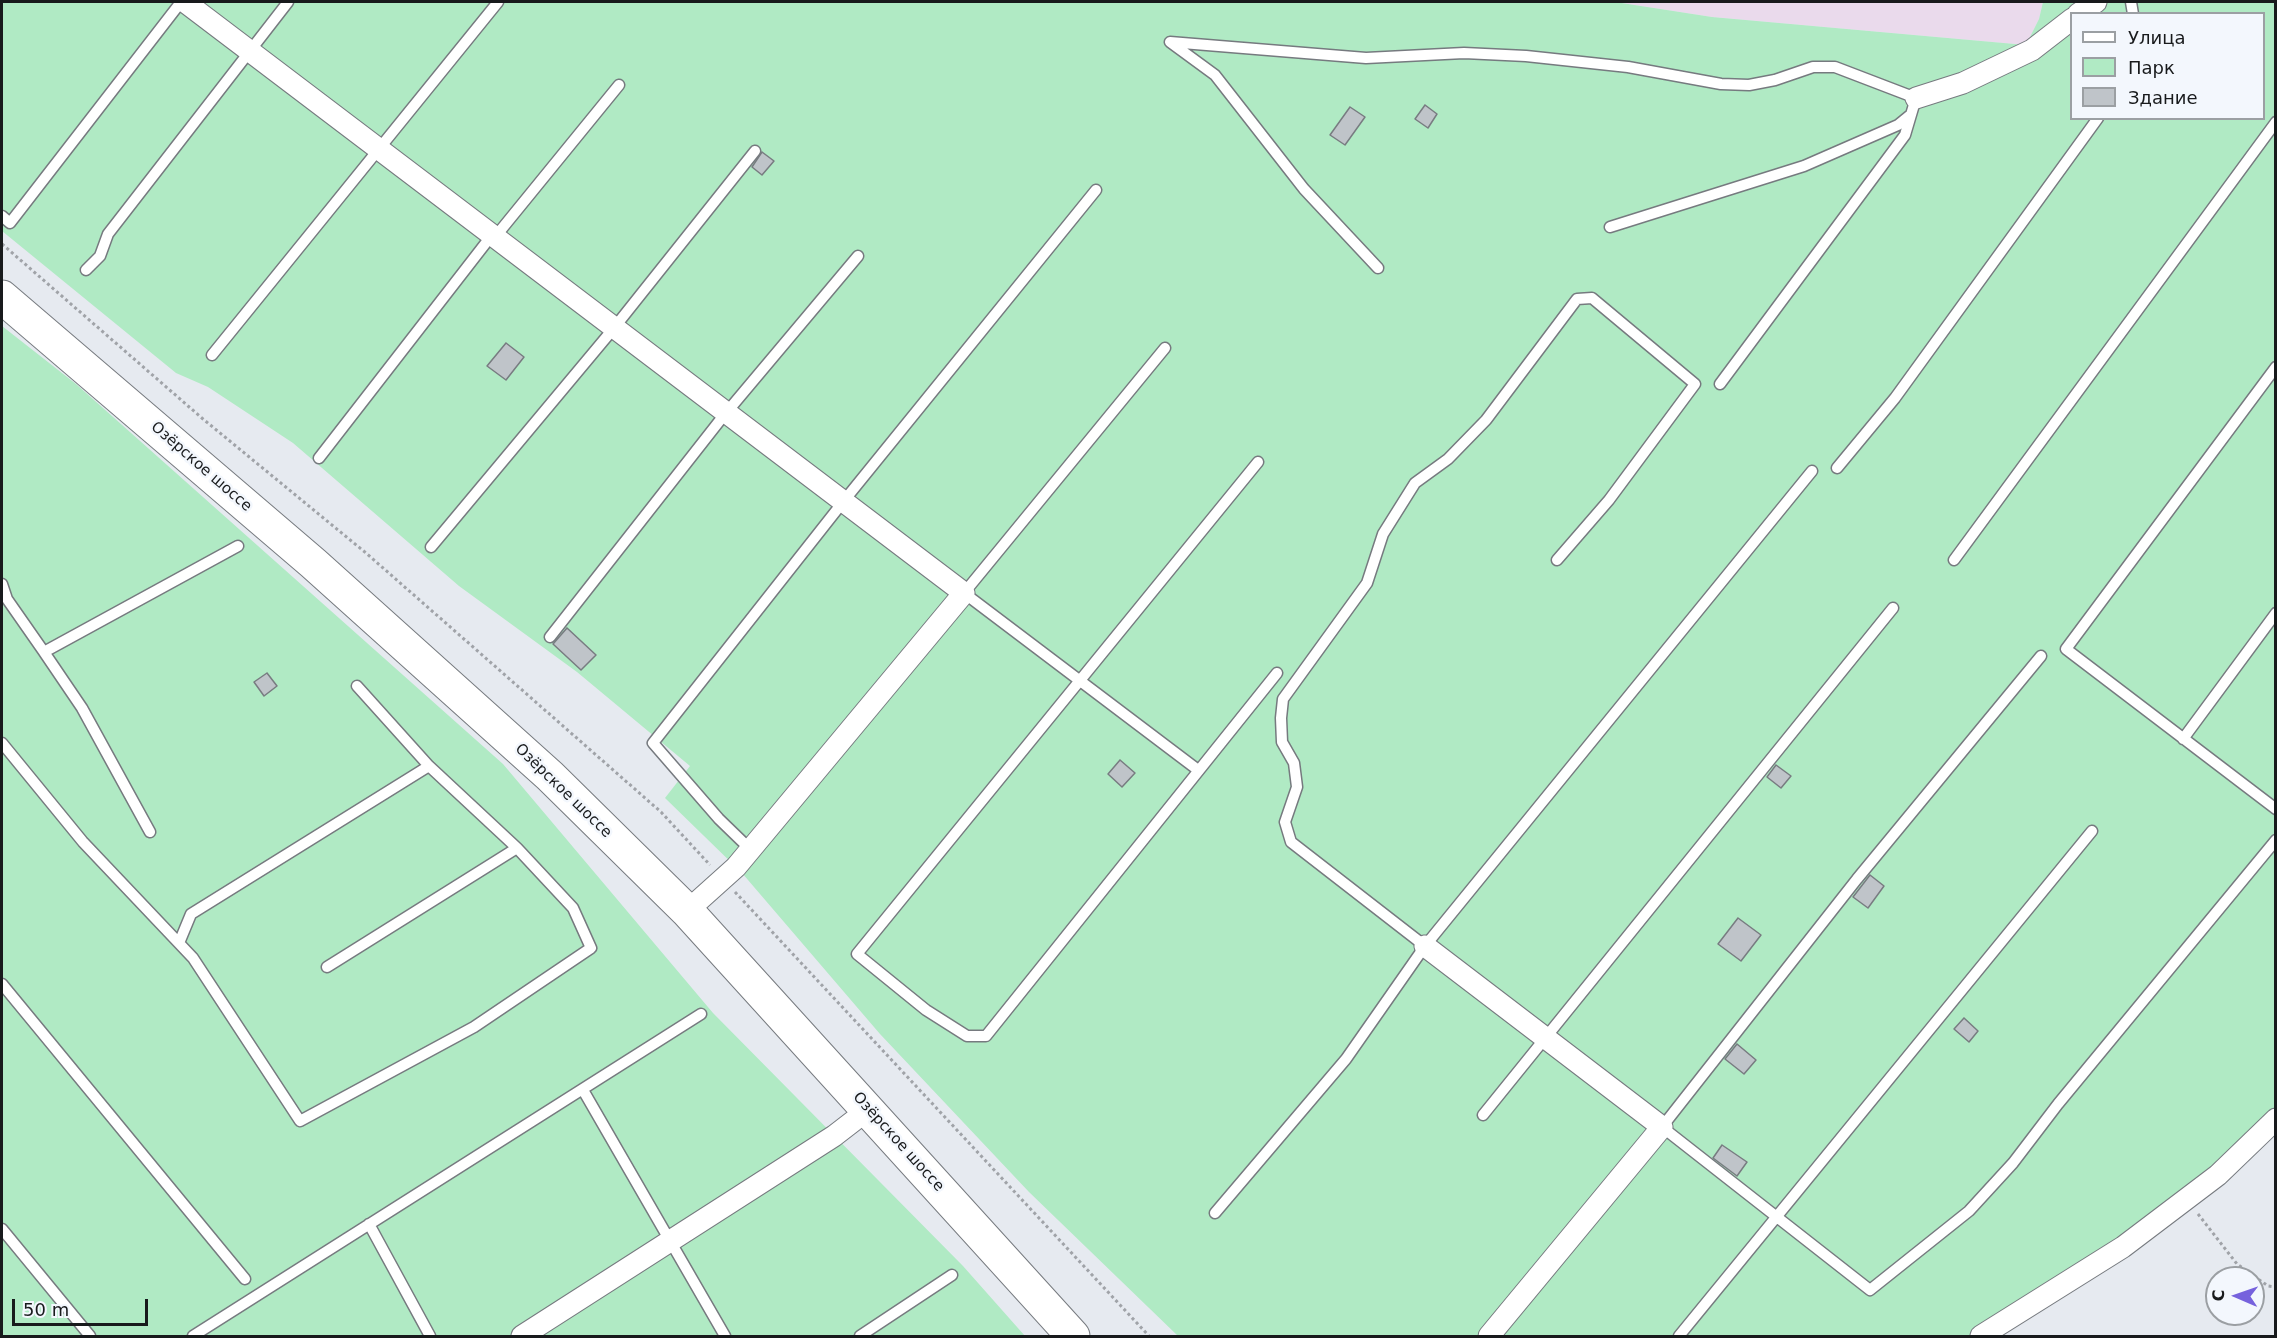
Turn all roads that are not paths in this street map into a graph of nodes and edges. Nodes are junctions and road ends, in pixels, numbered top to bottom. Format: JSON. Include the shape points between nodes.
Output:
{"nodes":[{"id":1,"x":181,"y":2,"type":"edge"},
{"id":2,"x":186,"y":2,"type":"edge"},
{"id":3,"x":288,"y":2,"type":"edge"},
{"id":4,"x":498,"y":2,"type":"edge"},
{"id":5,"x":2096,"y":2,"type":"edge"},
{"id":6,"x":2081,"y":12,"type":"edge"},
{"id":7,"x":2070,"y":21,"type":"edge"},
{"id":8,"x":251,"y":51,"type":"junction"},
{"id":9,"x":619,"y":85,"type":"dead end"},
{"id":10,"x":1913,"y":107,"type":"junction"},
{"id":11,"x":2097,"y":120,"type":"edge"},
{"id":12,"x":2276,"y":122,"type":"edge"},
{"id":13,"x":379,"y":149,"type":"junction"},
{"id":14,"x":755,"y":151,"type":"dead end"},
{"id":15,"x":1096,"y":190,"type":"dead end"},
{"id":16,"x":2,"y":216,"type":"edge"},
{"id":17,"x":1610,"y":228,"type":"dead end"},
{"id":18,"x":492,"y":235,"type":"junction"},
{"id":19,"x":858,"y":256,"type":"dead end"},
{"id":20,"x":1378,"y":268,"type":"dead end"},
{"id":21,"x":86,"y":270,"type":"dead end"},
{"id":22,"x":2,"y":297,"type":"edge"},
{"id":23,"x":614,"y":328,"type":"junction"},
{"id":24,"x":1165,"y":348,"type":"dead end"},
{"id":25,"x":212,"y":355,"type":"dead end"},
{"id":26,"x":2276,"y":367,"type":"edge"},
{"id":27,"x":1720,"y":384,"type":"dead end"},
{"id":28,"x":727,"y":414,"type":"junction"},
{"id":29,"x":319,"y":458,"type":"dead end"},
{"id":30,"x":1258,"y":462,"type":"dead end"},
{"id":31,"x":1837,"y":468,"type":"dead end"},
{"id":32,"x":1812,"y":471,"type":"dead end"},
{"id":33,"x":843,"y":501,"type":"junction"},
{"id":34,"x":238,"y":546,"type":"dead end"},
{"id":35,"x":431,"y":547,"type":"dead end"},
{"id":36,"x":1557,"y":560,"type":"dead end"},
{"id":37,"x":1954,"y":560,"type":"dead end"},
{"id":38,"x":2,"y":584,"type":"edge"},
{"id":39,"x":964,"y":593,"type":"junction"},
{"id":40,"x":1893,"y":608,"type":"dead end"},
{"id":41,"x":2276,"y":613,"type":"edge"},
{"id":42,"x":550,"y":637,"type":"dead end"},
{"id":43,"x":44,"y":652,"type":"junction"},
{"id":44,"x":2041,"y":656,"type":"dead end"},
{"id":45,"x":1277,"y":673,"type":"dead end"},
{"id":46,"x":1081,"y":683,"type":"junction"},
{"id":47,"x":357,"y":686,"type":"dead end"},
{"id":48,"x":2183,"y":739,"type":"junction"},
{"id":49,"x":2,"y":743,"type":"edge"},
{"id":50,"x":429,"y":766,"type":"junction"},
{"id":51,"x":1198,"y":770,"type":"junction"},
{"id":52,"x":2276,"y":809,"type":"edge"},
{"id":53,"x":2092,"y":831,"type":"dead end"},
{"id":54,"x":150,"y":832,"type":"dead end"},
{"id":55,"x":2276,"y":840,"type":"edge"},
{"id":56,"x":517,"y":848,"type":"junction"},
{"id":57,"x":751,"y":850,"type":"junction"},
{"id":58,"x":687,"y":911,"type":"junction"},
{"id":59,"x":179,"y":944,"type":"junction"},
{"id":60,"x":1425,"y":946,"type":"junction"},
{"id":61,"x":327,"y":967,"type":"dead end"},
{"id":62,"x":2,"y":984,"type":"edge"},
{"id":63,"x":701,"y":1014,"type":"dead end"},
{"id":64,"x":1544,"y":1036,"type":"junction"},
{"id":65,"x":582,"y":1090,"type":"junction"},
{"id":66,"x":869,"y":1109,"type":"junction"},
{"id":67,"x":1483,"y":1115,"type":"dead end"},
{"id":68,"x":2276,"y":1119,"type":"edge"},
{"id":69,"x":1662,"y":1127,"type":"junction"},
{"id":70,"x":1215,"y":1213,"type":"dead end"},
{"id":71,"x":1777,"y":1217,"type":"junction"},
{"id":72,"x":369,"y":1224,"type":"junction"},
{"id":73,"x":2,"y":1229,"type":"edge"},
{"id":74,"x":669,"y":1240,"type":"junction"},
{"id":75,"x":952,"y":1275,"type":"dead end"},
{"id":76,"x":245,"y":1279,"type":"dead end"},
{"id":77,"x":90,"y":1336,"type":"edge"},
{"id":78,"x":193,"y":1336,"type":"edge"},
{"id":79,"x":430,"y":1336,"type":"edge"},
{"id":80,"x":522,"y":1336,"type":"edge"},
{"id":81,"x":725,"y":1336,"type":"edge"},
{"id":82,"x":860,"y":1336,"type":"edge"},
{"id":83,"x":1073,"y":1336,"type":"edge"},
{"id":84,"x":1489,"y":1336,"type":"edge"},
{"id":85,"x":1679,"y":1336,"type":"edge"},
{"id":86,"x":1981,"y":1336,"type":"edge"}],
"edges":[{"from":1,"to":16,"type":"lane","via":[[10,223]]},
{"from":2,"to":8,"type":"street"},
{"from":3,"to":8,"type":"lane"},
{"from":4,"to":13,"type":"lane"},
{"from":5,"to":6,"type":"street"},
{"from":7,"to":10,"type":"street","via":[[2032,50]]},
{"from":8,"to":13,"type":"street"},
{"from":8,"to":21,"type":"lane","via":[[108,234],[100,256]]},
{"from":9,"to":18,"type":"lane","via":[[500,231]]},
{"from":10,"to":17,"type":"lane","via":[[1898,125],[1804,166]]},
{"from":10,"to":20,"type":"lane","via":[[1835,67],[1814,67],[1749,85],[1721,84],[1628,67],[1526,56],[1464,53],[1366,58],[1170,42],[1215,75],[1304,189]]},
{"from":10,"to":27,"type":"lane","via":[[1905,135]]},
{"from":11,"to":31,"type":"lane","via":[[1895,398]]},
{"from":12,"to":37,"type":"lane"},
{"from":13,"to":18,"type":"street"},
{"from":13,"to":25,"type":"lane"},
{"from":14,"to":23,"type":"lane"},
{"from":15,"to":33,"type":"lane"},
{"from":18,"to":23,"type":"street"},
{"from":18,"to":29,"type":"lane"},
{"from":19,"to":28,"type":"lane"},
{"from":22,"to":58,"type":"main road","name":"Озёрское шоссе","via":[[313,563],[550,776]]},
{"from":23,"to":28,"type":"street"},
{"from":23,"to":35,"type":"lane"},
{"from":24,"to":39,"type":"lane"},
{"from":26,"to":48,"type":"lane","via":[[2066,649]]},
{"from":28,"to":33,"type":"street"},
{"from":28,"to":42,"type":"lane"},
{"from":30,"to":46,"type":"lane"},
{"from":32,"to":60,"type":"lane"},
{"from":33,"to":39,"type":"street"},
{"from":33,"to":57,"type":"lane","via":[[653,743]]},
{"from":34,"to":43,"type":"lane"},
{"from":36,"to":60,"type":"lane","via":[[1609,500],[1695,384],[1592,298],[1577,298],[1486,420],[1448,459],[1415,483],[1383,534],[1367,583],[1283,699],[1282,742],[1294,763],[1298,787],[1285,822],[1291,842]]},
{"from":38,"to":43,"type":"lane","via":[[7,599]]},
{"from":39,"to":46,"type":"lane"},
{"from":39,"to":57,"type":"street"},
{"from":40,"to":64,"type":"lane"},
{"from":41,"to":48,"type":"lane"},
{"from":43,"to":54,"type":"lane","via":[[82,708]]},
{"from":44,"to":69,"type":"lane","via":[[1857,879]]},
{"from":45,"to":51,"type":"lane"},
{"from":46,"to":51,"type":"lane"},
{"from":46,"to":51,"type":"lane","via":[[857,954],[926,1010],[967,1036],[986,1036]]},
{"from":47,"to":50,"type":"lane"},
{"from":48,"to":52,"type":"lane"},
{"from":49,"to":59,"type":"lane","via":[[83,842]]},
{"from":50,"to":56,"type":"lane"},
{"from":50,"to":59,"type":"lane","via":[[191,914]]},
{"from":53,"to":71,"type":"lane"},
{"from":55,"to":71,"type":"lane","via":[[2013,1163],[1969,1211],[1870,1290]]},
{"from":56,"to":59,"type":"lane","via":[[573,908],[591,948],[474,1027],[300,1121],[193,958]]},
{"from":56,"to":61,"type":"lane"},
{"from":57,"to":58,"type":"street"},
{"from":58,"to":66,"type":"main road","name":"Озёрское шоссе"},
{"from":60,"to":64,"type":"street"},
{"from":60,"to":70,"type":"lane","via":[[1346,1059]]},
{"from":62,"to":76,"type":"lane"},
{"from":63,"to":65,"type":"lane"},
{"from":64,"to":67,"type":"lane"},
{"from":64,"to":69,"type":"street"},
{"from":65,"to":72,"type":"lane"},
{"from":65,"to":74,"type":"lane"},
{"from":66,"to":74,"type":"street","via":[[834,1136]]},
{"from":66,"to":83,"type":"main road","name":"Озёрское шоссе"},
{"from":68,"to":86,"type":"street","via":[[2218,1175],[2124,1247]]},
{"from":69,"to":71,"type":"lane"},
{"from":69,"to":84,"type":"street"},
{"from":71,"to":85,"type":"lane"},
{"from":72,"to":78,"type":"lane"},
{"from":72,"to":79,"type":"lane"},
{"from":73,"to":77,"type":"lane"},
{"from":74,"to":80,"type":"street"},
{"from":74,"to":81,"type":"lane"},
{"from":75,"to":82,"type":"lane"}]}
